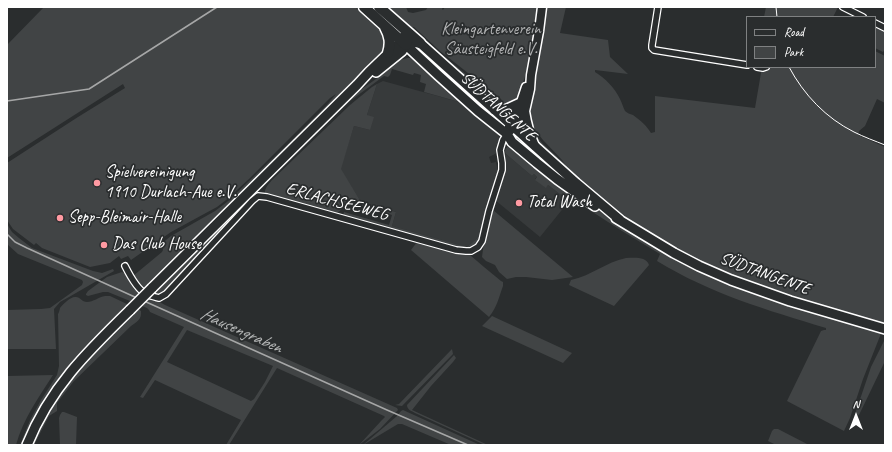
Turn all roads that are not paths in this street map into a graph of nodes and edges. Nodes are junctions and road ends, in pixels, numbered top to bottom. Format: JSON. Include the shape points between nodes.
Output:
{"nodes":[{"id":1,"x":364,"y":7,"type":"edge"},
{"id":2,"x":380,"y":7,"type":"edge"},
{"id":3,"x":542,"y":7,"type":"edge"},
{"id":4,"x":658,"y":7,"type":"edge"},
{"id":5,"x":843,"y":7,"type":"edge"},
{"id":6,"x":861,"y":16,"type":"edge"},
{"id":7,"x":383,"y":24,"type":"junction"},
{"id":8,"x":876,"y":24,"type":"edge"},
{"id":9,"x":885,"y":28,"type":"edge"},
{"id":10,"x":405,"y":30,"type":"junction"},
{"id":11,"x":406,"y":43,"type":"junction"},
{"id":12,"x":420,"y":43,"type":"junction"},
{"id":13,"x":391,"y":55,"type":"junction"},
{"id":14,"x":420,"y":58,"type":"junction"},
{"id":15,"x":746,"y":65,"type":"edge"},
{"id":16,"x":531,"y":75,"type":"junction"},
{"id":17,"x":521,"y":102,"type":"junction"},
{"id":18,"x":494,"y":110,"type":"junction"},
{"id":19,"x":526,"y":111,"type":"junction"},
{"id":20,"x":512,"y":126,"type":"junction"},
{"id":21,"x":507,"y":134,"type":"junction"},
{"id":22,"x":536,"y":146,"type":"junction"},
{"id":23,"x":620,"y":220,"type":"junction"},
{"id":24,"x":125,"y":266,"type":"dead end"},
{"id":25,"x":885,"y":329,"type":"edge"},
{"id":26,"x":27,"y":445,"type":"edge"}],
"edges":[{"from":1,"to":7,"type":"highway","name":"SÜDTANGENTE"},
{"from":2,"to":10,"type":"highway","name":"SÜDTANGENTE"},
{"from":3,"to":16,"type":"main road"},
{"from":4,"to":15,"type":"street","via":[[652,45],[654,50]]},
{"from":5,"to":6,"type":"street"},
{"from":7,"to":11,"type":"highway","name":"SÜDTANGENTE"},
{"from":7,"to":13,"type":"highway","via":[[390,39]]},
{"from":8,"to":9,"type":"street"},
{"from":10,"to":11,"type":"highway"},
{"from":10,"to":12,"type":"highway","name":"SÜDTANGENTE"},
{"from":11,"to":12,"type":"main road"},
{"from":11,"to":13,"type":"main road","via":[[398,45]]},
{"from":11,"to":14,"type":"main road","name":"SÜDTANGENTE"},
{"from":12,"to":18,"type":"main road","name":"SÜDTANGENTE"},
{"from":13,"to":14,"type":"main road"},
{"from":13,"to":26,"type":"main road","bridge":true,"via":[[369,72],[80,360],[46,407]]},
{"from":14,"to":21,"type":"main road","name":"SÜDTANGENTE"},
{"from":16,"to":17,"type":"main road"},
{"from":16,"to":19,"type":"main road"},
{"from":17,"to":18,"type":"main road","via":[[506,109]]},
{"from":17,"to":20,"type":"main road"},
{"from":18,"to":20,"type":"main road","name":"SÜDTANGENTE"},
{"from":19,"to":20,"type":"main road","via":[[520,122]]},
{"from":19,"to":22,"type":"main road","via":[[526,120]]},
{"from":20,"to":21,"type":"main road"},
{"from":20,"to":22,"type":"main road","name":"SÜDTANGENTE"},
{"from":21,"to":23,"type":"main road","name":"SÜDTANGENTE","via":[[512,142],[557,179],[593,205]]},
{"from":21,"to":24,"type":"street","name":"ERLACHSEEWEG","via":[[500,150],[502,170],[482,241],[474,250],[461,251],[258,196],[166,294],[159,298],[145,294]]},
{"from":22,"to":23,"type":"main road","name":"SÜDTANGENTE"},
{"from":23,"to":25,"type":"main road","name":"SÜDTANGENTE","via":[[674,253],[731,280],[790,301]]}]}
